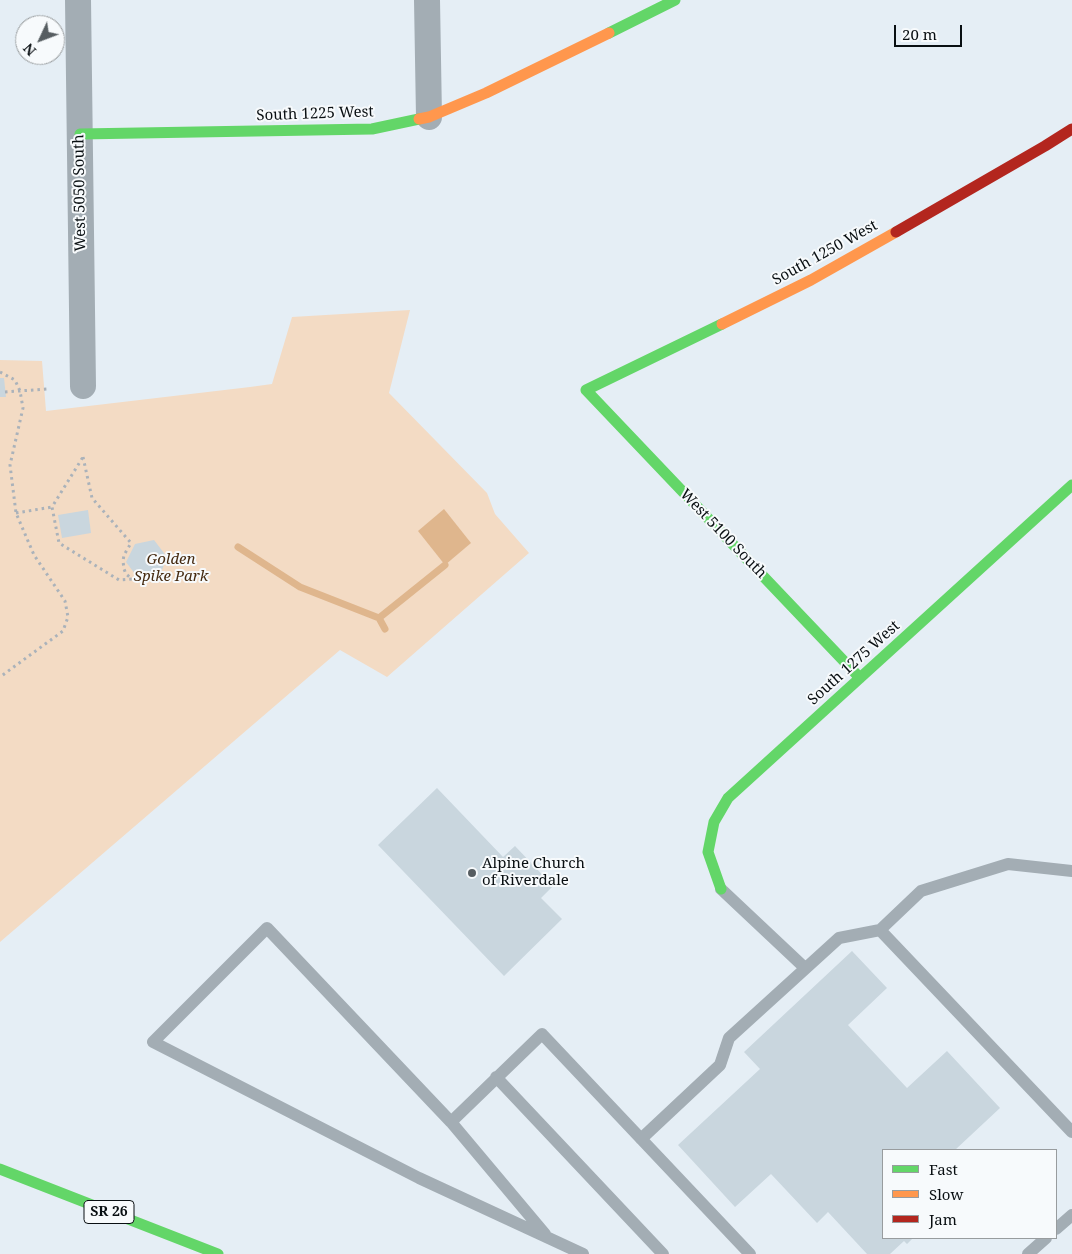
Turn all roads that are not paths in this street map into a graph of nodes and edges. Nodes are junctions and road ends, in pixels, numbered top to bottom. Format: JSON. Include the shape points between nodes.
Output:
{"nodes":[{"id":1,"x":78,"y":0,"type":"edge"},
{"id":2,"x":427,"y":0,"type":"edge"},
{"id":3,"x":675,"y":0,"type":"edge"},
{"id":4,"x":429,"y":117,"type":"junction"},
{"id":5,"x":1072,"y":129,"type":"edge"},
{"id":6,"x":80,"y":134,"type":"junction"},
{"id":7,"x":83,"y":386,"type":"dead end"},
{"id":8,"x":586,"y":390,"type":"joint"},
{"id":9,"x":1072,"y":485,"type":"edge"},
{"id":10,"x":860,"y":678,"type":"junction"},
{"id":11,"x":1072,"y":871,"type":"edge"},
{"id":12,"x":721,"y":889,"type":"joint"},
{"id":13,"x":880,"y":930,"type":"junction"},
{"id":14,"x":805,"y":968,"type":"junction"},
{"id":15,"x":496,"y":1077,"type":"junction"},
{"id":16,"x":451,"y":1122,"type":"junction"},
{"id":17,"x":1072,"y":1132,"type":"edge"},
{"id":18,"x":641,"y":1139,"type":"junction"},
{"id":19,"x":0,"y":1169,"type":"edge"},
{"id":20,"x":1072,"y":1214,"type":"edge"},
{"id":21,"x":1057,"y":1228,"type":"edge"},
{"id":22,"x":548,"y":1238,"type":"junction"},
{"id":23,"x":1045,"y":1239,"type":"edge"},
{"id":24,"x":218,"y":1254,"type":"edge"},
{"id":25,"x":583,"y":1254,"type":"edge"},
{"id":26,"x":663,"y":1254,"type":"edge"},
{"id":27,"x":750,"y":1254,"type":"edge"},
{"id":28,"x":1028,"y":1254,"type":"edge"}],
"edges":[{"from":1,"to":6,"type":"street","name":"West 5050 South"},
{"from":2,"to":4,"type":"street"},
{"from":3,"to":4,"type":"street","name":"South 1225 West","via":[[486,94]]},
{"from":4,"to":6,"type":"street","name":"South 1225 West","via":[[372,129]]},
{"from":5,"to":8,"type":"street","name":"South 1250 West","via":[[811,280]]},
{"from":6,"to":7,"type":"street","name":"West 5050 South"},
{"from":8,"to":10,"type":"street","name":"West 5100 South"},
{"from":9,"to":10,"type":"street","name":"South 1275 West"},
{"from":10,"to":12,"type":"street","name":"South 1275 West","via":[[728,798],[714,822],[708,852]]},
{"from":11,"to":13,"type":"lane","via":[[1008,864],[921,891]]},
{"from":12,"to":14,"type":"lane"},
{"from":13,"to":14,"type":"lane","via":[[839,938]]},
{"from":13,"to":17,"type":"lane"},
{"from":14,"to":18,"type":"lane","via":[[730,1038],[720,1065]]},
{"from":15,"to":16,"type":"lane"},
{"from":15,"to":18,"type":"lane","via":[[542,1034]]},
{"from":15,"to":26,"type":"lane"},
{"from":16,"to":22,"type":"lane"},
{"from":16,"to":22,"type":"lane","via":[[267,928],[153,1042],[419,1178]]},
{"from":18,"to":27,"type":"lane"},
{"from":19,"to":24,"type":"street","number":"SR 26"},
{"from":20,"to":21,"type":"lane"},
{"from":22,"to":25,"type":"lane"},
{"from":23,"to":28,"type":"lane"}]}
